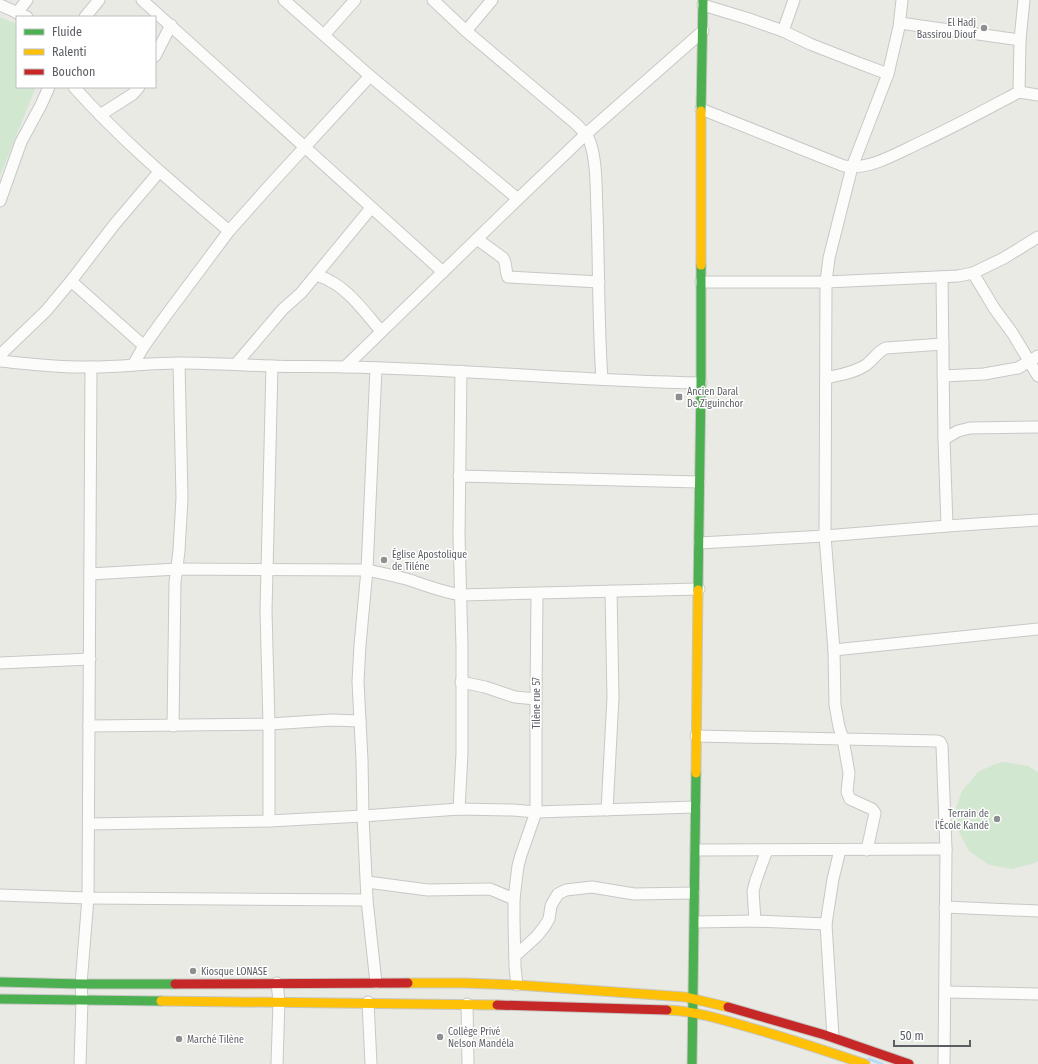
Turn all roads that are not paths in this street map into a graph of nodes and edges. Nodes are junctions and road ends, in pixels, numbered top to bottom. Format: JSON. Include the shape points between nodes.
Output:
{"nodes":[{"id":1,"x":27,"y":0,"type":"edge"},
{"id":2,"x":99,"y":0,"type":"edge"},
{"id":3,"x":284,"y":0,"type":"edge"},
{"id":4,"x":354,"y":0,"type":"edge"},
{"id":5,"x":433,"y":0,"type":"edge"},
{"id":6,"x":492,"y":0,"type":"edge"},
{"id":7,"x":794,"y":0,"type":"edge"},
{"id":8,"x":902,"y":0,"type":"edge"},
{"id":9,"x":1024,"y":0,"type":"edge"},
{"id":10,"x":145,"y":1,"type":"edge"},
{"id":11,"x":703,"y":3,"type":"edge"},
{"id":12,"x":0,"y":5,"type":"edge"},
{"id":13,"x":22,"y":15,"type":"edge"},
{"id":14,"x":86,"y":16,"type":"edge"},
{"id":15,"x":900,"y":23,"type":"junction"},
{"id":16,"x":171,"y":25,"type":"junction"},
{"id":17,"x":703,"y":31,"type":"junction"},
{"id":18,"x":783,"y":31,"type":"junction"},
{"id":19,"x":466,"y":32,"type":"junction"},
{"id":20,"x":324,"y":35,"type":"junction"},
{"id":21,"x":1020,"y":40,"type":"junction"},
{"id":22,"x":156,"y":54,"type":"edge"},
{"id":23,"x":888,"y":74,"type":"junction"},
{"id":24,"x":370,"y":76,"type":"junction"},
{"id":25,"x":49,"y":88,"type":"edge"},
{"id":26,"x":75,"y":88,"type":"edge"},
{"id":27,"x":138,"y":88,"type":"edge"},
{"id":28,"x":1019,"y":92,"type":"junction"},
{"id":29,"x":1038,"y":95,"type":"edge"},
{"id":30,"x":701,"y":110,"type":"junction"},
{"id":31,"x":100,"y":116,"type":"junction"},
{"id":32,"x":586,"y":134,"type":"junction"},
{"id":33,"x":304,"y":147,"type":"junction"},
{"id":34,"x":852,"y":167,"type":"junction"},
{"id":35,"x":159,"y":172,"type":"junction"},
{"id":36,"x":518,"y":199,"type":"junction"},
{"id":37,"x":0,"y":201,"type":"edge"},
{"id":38,"x":371,"y":208,"type":"junction"},
{"id":39,"x":229,"y":231,"type":"junction"},
{"id":40,"x":1038,"y":237,"type":"edge"},
{"id":41,"x":477,"y":238,"type":"junction"},
{"id":42,"x":443,"y":272,"type":"junction"},
{"id":43,"x":973,"y":273,"type":"junction"},
{"id":44,"x":316,"y":275,"type":"junction"},
{"id":45,"x":942,"y":277,"type":"junction"},
{"id":46,"x":71,"y":281,"type":"junction"},
{"id":47,"x":599,"y":282,"type":"junction"},
{"id":48,"x":701,"y":282,"type":"junction"},
{"id":49,"x":826,"y":282,"type":"junction"},
{"id":50,"x":381,"y":331,"type":"junction"},
{"id":51,"x":943,"y":344,"type":"junction"},
{"id":52,"x":144,"y":346,"type":"junction"},
{"id":53,"x":0,"y":355,"type":"edge"},
{"id":54,"x":1034,"y":359,"type":"edge"},
{"id":55,"x":0,"y":361,"type":"edge"},
{"id":56,"x":179,"y":363,"type":"junction"},
{"id":57,"x":236,"y":364,"type":"junction"},
{"id":58,"x":133,"y":365,"type":"junction"},
{"id":59,"x":272,"y":366,"type":"junction"},
{"id":60,"x":91,"y":367,"type":"junction"},
{"id":61,"x":345,"y":367,"type":"junction"},
{"id":62,"x":376,"y":368,"type":"junction"},
{"id":63,"x":461,"y":371,"type":"junction"},
{"id":64,"x":943,"y":376,"type":"junction"},
{"id":65,"x":1038,"y":376,"type":"edge"},
{"id":66,"x":826,"y":378,"type":"junction"},
{"id":67,"x":602,"y":379,"type":"junction"},
{"id":68,"x":701,"y":383,"type":"junction"},
{"id":69,"x":1038,"y":427,"type":"edge"},
{"id":70,"x":944,"y":439,"type":"junction"},
{"id":71,"x":459,"y":476,"type":"junction"},
{"id":72,"x":699,"y":482,"type":"junction"},
{"id":73,"x":1038,"y":520,"type":"edge"},
{"id":74,"x":947,"y":526,"type":"junction"},
{"id":75,"x":825,"y":536,"type":"junction"},
{"id":76,"x":699,"y":543,"type":"junction"},
{"id":77,"x":177,"y":569,"type":"junction"},
{"id":78,"x":268,"y":570,"type":"junction"},
{"id":79,"x":367,"y":570,"type":"junction"},
{"id":80,"x":90,"y":574,"type":"junction"},
{"id":81,"x":699,"y":589,"type":"junction"},
{"id":82,"x":611,"y":592,"type":"junction"},
{"id":83,"x":537,"y":594,"type":"junction"},
{"id":84,"x":461,"y":595,"type":"junction"},
{"id":85,"x":1038,"y":629,"type":"edge"},
{"id":86,"x":834,"y":650,"type":"junction"},
{"id":87,"x":90,"y":659,"type":"junction"},
{"id":88,"x":0,"y":663,"type":"edge"},
{"id":89,"x":461,"y":682,"type":"junction"},
{"id":90,"x":536,"y":699,"type":"junction"},
{"id":91,"x":360,"y":721,"type":"junction"},
{"id":92,"x":269,"y":724,"type":"junction"},
{"id":93,"x":89,"y":726,"type":"junction"},
{"id":94,"x":173,"y":726,"type":"junction"},
{"id":95,"x":696,"y":736,"type":"junction"},
{"id":96,"x":843,"y":739,"type":"junction"},
{"id":97,"x":696,"y":807,"type":"junction"},
{"id":98,"x":459,"y":809,"type":"junction"},
{"id":99,"x":607,"y":810,"type":"junction"},
{"id":100,"x":536,"y":812,"type":"junction"},
{"id":101,"x":363,"y":816,"type":"junction"},
{"id":102,"x":269,"y":821,"type":"junction"},
{"id":103,"x":89,"y":824,"type":"junction"},
{"id":104,"x":946,"y":849,"type":"junction"},
{"id":105,"x":696,"y":850,"type":"junction"},
{"id":106,"x":767,"y":850,"type":"junction"},
{"id":107,"x":840,"y":850,"type":"junction"},
{"id":108,"x":867,"y":850,"type":"junction"},
{"id":109,"x":367,"y":882,"type":"junction"},
{"id":110,"x":694,"y":893,"type":"junction"},
{"id":111,"x":0,"y":895,"type":"edge"},
{"id":112,"x":88,"y":898,"type":"junction"},
{"id":113,"x":514,"y":899,"type":"junction"},
{"id":114,"x":367,"y":900,"type":"junction"},
{"id":115,"x":945,"y":907,"type":"junction"},
{"id":116,"x":1038,"y":911,"type":"edge"},
{"id":117,"x":755,"y":921,"type":"junction"},
{"id":118,"x":695,"y":922,"type":"junction"},
{"id":119,"x":826,"y":924,"type":"junction"},
{"id":120,"x":515,"y":956,"type":"junction"},
{"id":121,"x":0,"y":982,"type":"edge"},
{"id":122,"x":277,"y":983,"type":"junction"},
{"id":123,"x":376,"y":983,"type":"junction"},
{"id":124,"x":81,"y":984,"type":"junction"},
{"id":125,"x":516,"y":985,"type":"junction"},
{"id":126,"x":946,"y":992,"type":"junction"},
{"id":127,"x":1038,"y":994,"type":"edge"},
{"id":128,"x":693,"y":998,"type":"junction"},
{"id":129,"x":0,"y":999,"type":"edge"},
{"id":130,"x":82,"y":1000,"type":"junction"},
{"id":131,"x":279,"y":1001,"type":"junction"},
{"id":132,"x":368,"y":1002,"type":"junction"},
{"id":133,"x":467,"y":1004,"type":"junction"},
{"id":134,"x":693,"y":1012,"type":"junction"},
{"id":135,"x":834,"y":1038,"type":"junction"},
{"id":136,"x":80,"y":1064,"type":"edge"},
{"id":137,"x":277,"y":1064,"type":"edge"},
{"id":138,"x":371,"y":1064,"type":"edge"},
{"id":139,"x":468,"y":1064,"type":"edge"},
{"id":140,"x":692,"y":1064,"type":"edge"},
{"id":141,"x":865,"y":1064,"type":"edge"},
{"id":142,"x":909,"y":1064,"type":"edge"},
{"id":143,"x":944,"y":1064,"type":"edge"}],
"edges":[{"from":1,"to":13,"type":"street"},
{"from":2,"to":14,"type":"street"},
{"from":3,"to":20,"type":"street"},
{"from":4,"to":20,"type":"street"},
{"from":5,"to":19,"type":"street"},
{"from":6,"to":19,"type":"street"},
{"from":7,"to":18,"type":"street"},
{"from":8,"to":15,"type":"street"},
{"from":9,"to":21,"type":"street"},
{"from":10,"to":16,"type":"street"},
{"from":11,"to":17,"type":"street"},
{"from":11,"to":18,"type":"street"},
{"from":12,"to":13,"type":"street"},
{"from":15,"to":21,"type":"street"},
{"from":15,"to":23,"type":"street"},
{"from":16,"to":22,"type":"street"},
{"from":16,"to":33,"type":"street"},
{"from":17,"to":30,"type":"street"},
{"from":17,"to":32,"type":"street"},
{"from":18,"to":23,"type":"street"},
{"from":19,"to":32,"type":"street"},
{"from":20,"to":24,"type":"street"},
{"from":21,"to":28,"type":"street"},
{"from":23,"to":34,"type":"street"},
{"from":24,"to":33,"type":"street"},
{"from":24,"to":36,"type":"street"},
{"from":25,"to":37,"type":"street","via":[[21,142]]},
{"from":26,"to":31,"type":"street"},
{"from":27,"to":31,"type":"street","via":[[134,94]]},
{"from":28,"to":29,"type":"street"},
{"from":28,"to":34,"type":"street","via":[[965,122],[895,154],[876,162]]},
{"from":30,"to":34,"type":"street","via":[[834,163]]},
{"from":30,"to":48,"type":"street"},
{"from":31,"to":35,"type":"street"},
{"from":32,"to":36,"type":"street"},
{"from":32,"to":47,"type":"street","via":[[594,160]]},
{"from":33,"to":38,"type":"street"},
{"from":33,"to":39,"type":"street"},
{"from":34,"to":49,"type":"street","via":[[829,258]]},
{"from":35,"to":39,"type":"street"},
{"from":35,"to":46,"type":"street"},
{"from":36,"to":41,"type":"street"},
{"from":38,"to":42,"type":"street"},
{"from":38,"to":44,"type":"street"},
{"from":39,"to":52,"type":"street"},
{"from":40,"to":43,"type":"street"},
{"from":41,"to":42,"type":"street"},
{"from":41,"to":47,"type":"street","via":[[503,258],[508,277]]},
{"from":42,"to":50,"type":"street"},
{"from":43,"to":45,"type":"street"},
{"from":43,"to":54,"type":"street","via":[[994,308]]},
{"from":44,"to":50,"type":"street","via":[[338,286]]},
{"from":44,"to":57,"type":"street"},
{"from":45,"to":49,"type":"street"},
{"from":45,"to":51,"type":"street"},
{"from":46,"to":52,"type":"street"},
{"from":46,"to":53,"type":"street","via":[[46,311]]},
{"from":47,"to":67,"type":"street"},
{"from":48,"to":49,"type":"street"},
{"from":48,"to":68,"type":"street"},
{"from":49,"to":66,"type":"street"},
{"from":50,"to":61,"type":"street"},
{"from":51,"to":64,"type":"street"},
{"from":51,"to":66,"type":"street","via":[[886,348],[859,368]]},
{"from":52,"to":58,"type":"street"},
{"from":54,"to":64,"type":"street","via":[[1018,368],[984,374]]},
{"from":54,"to":65,"type":"street"},
{"from":55,"to":60,"type":"street","via":[[50,367]]},
{"from":56,"to":57,"type":"street"},
{"from":56,"to":58,"type":"street"},
{"from":56,"to":77,"type":"street","via":[[182,490]]},
{"from":57,"to":59,"type":"street"},
{"from":58,"to":60,"type":"street"},
{"from":59,"to":61,"type":"street"},
{"from":59,"to":78,"type":"street"},
{"from":60,"to":80,"type":"street"},
{"from":61,"to":62,"type":"street"},
{"from":62,"to":63,"type":"street"},
{"from":62,"to":79,"type":"street"},
{"from":63,"to":67,"type":"street"},
{"from":63,"to":71,"type":"street"},
{"from":64,"to":70,"type":"street"},
{"from":66,"to":75,"type":"street"},
{"from":67,"to":68,"type":"street"},
{"from":68,"to":72,"type":"street"},
{"from":69,"to":70,"type":"street","via":[[970,428]]},
{"from":70,"to":74,"type":"street"},
{"from":71,"to":72,"type":"street"},
{"from":71,"to":84,"type":"street"},
{"from":72,"to":76,"type":"street"},
{"from":73,"to":74,"type":"street"},
{"from":74,"to":75,"type":"street"},
{"from":75,"to":76,"type":"street"},
{"from":75,"to":86,"type":"street"},
{"from":76,"to":81,"type":"street"},
{"from":77,"to":78,"type":"street"},
{"from":77,"to":80,"type":"street"},
{"from":77,"to":94,"type":"street"},
{"from":78,"to":79,"type":"street"},
{"from":78,"to":92,"type":"street","via":[[266,611]]},
{"from":79,"to":84,"type":"street"},
{"from":79,"to":91,"type":"street","via":[[358,682]]},
{"from":80,"to":87,"type":"street"},
{"from":81,"to":82,"type":"street"},
{"from":81,"to":95,"type":"street"},
{"from":82,"to":83,"type":"street"},
{"from":82,"to":99,"type":"street","via":[[613,698]]},
{"from":83,"to":84,"type":"street"},
{"from":83,"to":90,"type":"street","name":"Tilène rue 57"},
{"from":84,"to":89,"type":"street"},
{"from":85,"to":86,"type":"street"},
{"from":86,"to":96,"type":"street","via":[[835,704]]},
{"from":87,"to":88,"type":"street"},
{"from":87,"to":93,"type":"street"},
{"from":89,"to":90,"type":"street","via":[[485,686],[515,697]]},
{"from":89,"to":98,"type":"street","via":[[462,753]]},
{"from":90,"to":100,"type":"street","name":"Tilène rue 57"},
{"from":91,"to":92,"type":"street"},
{"from":91,"to":101,"type":"street"},
{"from":92,"to":94,"type":"street"},
{"from":92,"to":102,"type":"street"},
{"from":93,"to":94,"type":"street"},
{"from":93,"to":103,"type":"street"},
{"from":95,"to":96,"type":"street"},
{"from":95,"to":97,"type":"street"},
{"from":96,"to":104,"type":"street","via":[[941,743]]},
{"from":96,"to":108,"type":"street","via":[[849,773],[847,792],[850,799],[872,809],[875,814]]},
{"from":97,"to":99,"type":"street"},
{"from":97,"to":105,"type":"street"},
{"from":98,"to":100,"type":"street"},
{"from":98,"to":101,"type":"street"},
{"from":99,"to":100,"type":"street"},
{"from":100,"to":113,"type":"street","via":[[520,855]]},
{"from":101,"to":102,"type":"street"},
{"from":101,"to":109,"type":"street"},
{"from":102,"to":103,"type":"street"},
{"from":103,"to":112,"type":"street"},
{"from":104,"to":108,"type":"street"},
{"from":104,"to":115,"type":"street"},
{"from":105,"to":106,"type":"street"},
{"from":105,"to":110,"type":"street"},
{"from":106,"to":107,"type":"street"},
{"from":106,"to":117,"type":"street","via":[[753,891]]},
{"from":107,"to":108,"type":"street"},
{"from":107,"to":119,"type":"street"},
{"from":109,"to":113,"type":"street","via":[[428,890],[490,890]]},
{"from":109,"to":114,"type":"street"},
{"from":110,"to":118,"type":"street"},
{"from":110,"to":120,"type":"street","via":[[634,894],[592,887],[566,890],[558,894],[553,902],[544,927]]},
{"from":111,"to":112,"type":"street"},
{"from":112,"to":114,"type":"street"},
{"from":112,"to":124,"type":"street"},
{"from":113,"to":120,"type":"street"},
{"from":114,"to":123,"type":"street"},
{"from":115,"to":116,"type":"street"},
{"from":115,"to":126,"type":"street"},
{"from":117,"to":118,"type":"street"},
{"from":117,"to":119,"type":"street"},
{"from":118,"to":128,"type":"street"},
{"from":119,"to":135,"type":"street"},
{"from":120,"to":125,"type":"street"},
{"from":121,"to":124,"type":"street"},
{"from":122,"to":123,"type":"street"},
{"from":122,"to":124,"type":"street"},
{"from":122,"to":131,"type":"street"},
{"from":123,"to":125,"type":"street"},
{"from":124,"to":130,"type":"street"},
{"from":125,"to":128,"type":"street"},
{"from":126,"to":127,"type":"street"},
{"from":126,"to":143,"type":"street"},
{"from":128,"to":134,"type":"street"},
{"from":128,"to":135,"type":"street"},
{"from":129,"to":130,"type":"street"},
{"from":130,"to":131,"type":"street"},
{"from":130,"to":136,"type":"street"},
{"from":131,"to":132,"type":"street"},
{"from":131,"to":137,"type":"street"},
{"from":132,"to":133,"type":"street"},
{"from":132,"to":138,"type":"street"},
{"from":133,"to":134,"type":"street"},
{"from":133,"to":139,"type":"street"},
{"from":134,"to":140,"type":"street"},
{"from":134,"to":141,"type":"street","via":[[798,1041]]},
{"from":135,"to":142,"type":"street"}]}
